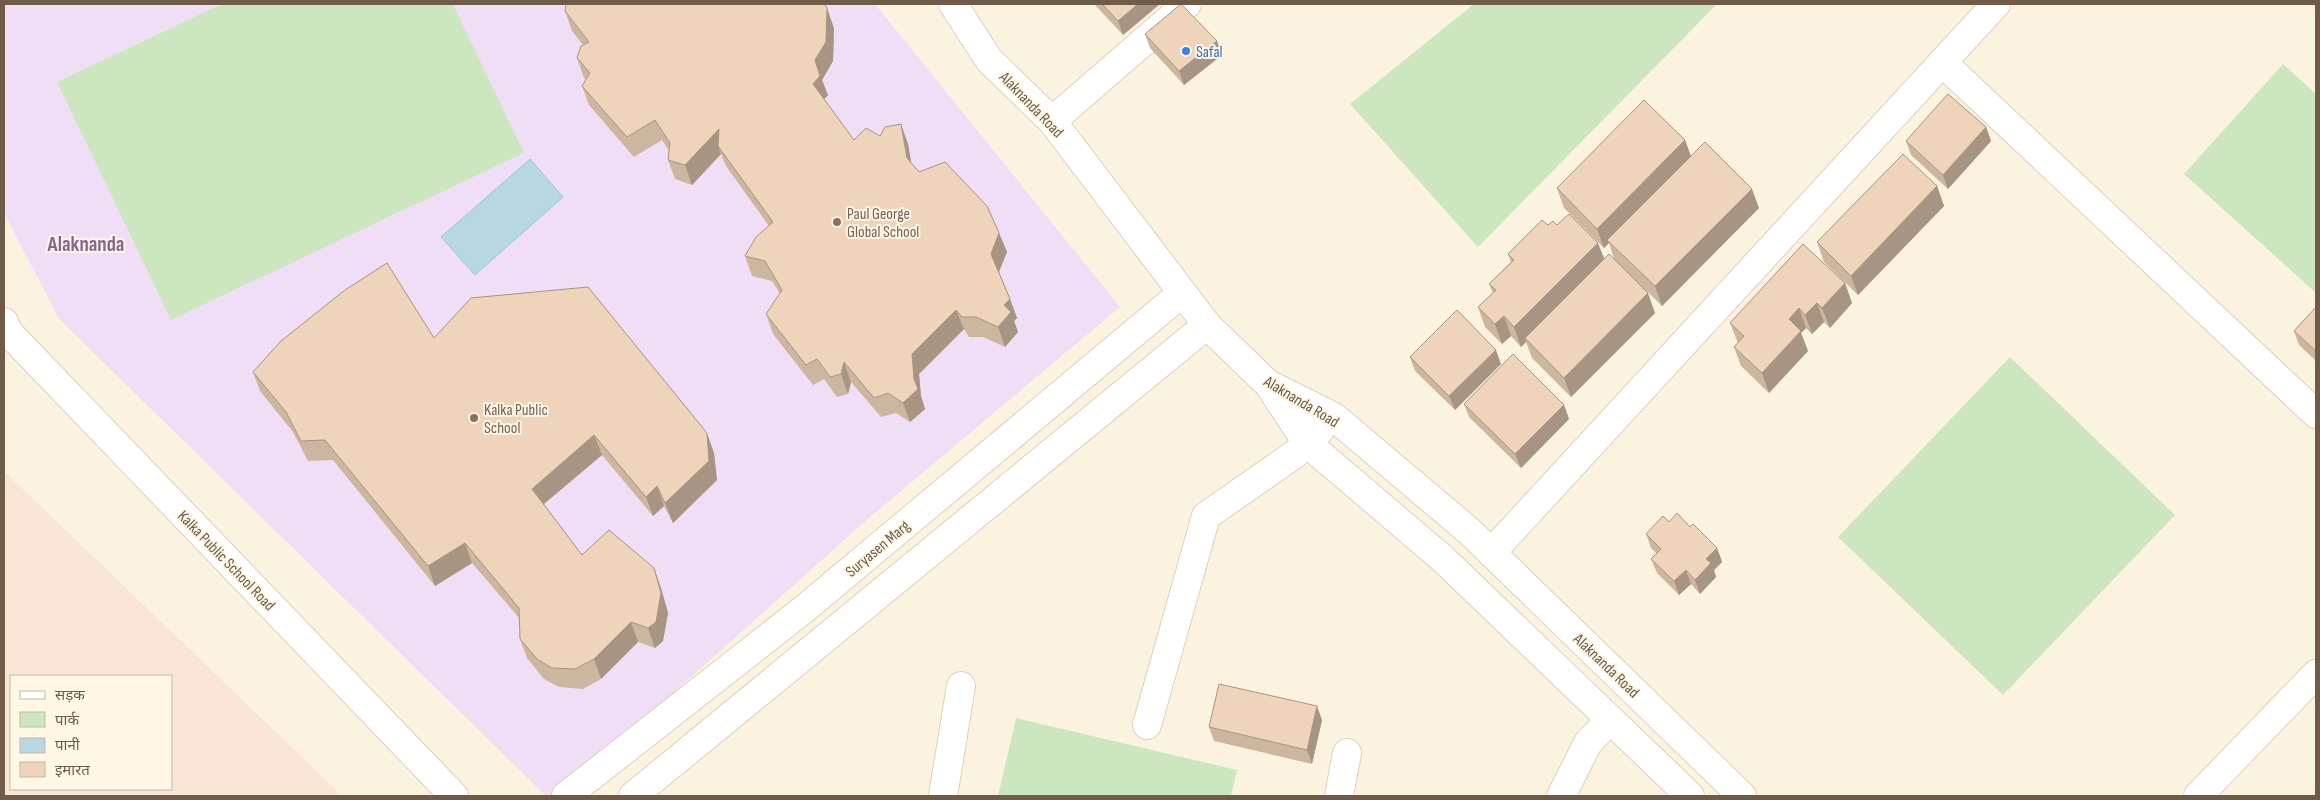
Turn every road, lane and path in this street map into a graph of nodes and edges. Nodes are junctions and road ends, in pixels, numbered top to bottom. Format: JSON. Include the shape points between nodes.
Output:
{"nodes":[{"id":1,"x":954,"y":4,"type":"edge"},
{"id":2,"x":1188,"y":4,"type":"edge"},
{"id":3,"x":1996,"y":4,"type":"edge"},
{"id":4,"x":1942,"y":62,"type":"junction"},
{"id":5,"x":1052,"y":121,"type":"junction"},
{"id":6,"x":1182,"y":293,"type":"junction"},
{"id":7,"x":1207,"y":325,"type":"junction"},
{"id":8,"x":6,"y":330,"type":"edge"},
{"id":9,"x":1268,"y":384,"type":"junction"},
{"id":10,"x":2316,"y":414,"type":"edge"},
{"id":11,"x":1334,"y":417,"type":"junction"},
{"id":12,"x":1307,"y":444,"type":"junction"},
{"id":13,"x":1491,"y":553,"type":"junction"},
{"id":14,"x":2316,"y":674,"type":"edge"},
{"id":15,"x":961,"y":686,"type":"dead end"},
{"id":16,"x":1609,"y":721,"type":"junction"},
{"id":17,"x":1147,"y":725,"type":"dead end"},
{"id":18,"x":1347,"y":754,"type":"dead end"},
{"id":19,"x":454,"y":796,"type":"edge"},
{"id":20,"x":566,"y":796,"type":"edge"},
{"id":21,"x":633,"y":796,"type":"edge"},
{"id":22,"x":943,"y":796,"type":"edge"},
{"id":23,"x":1338,"y":796,"type":"edge"},
{"id":24,"x":1561,"y":796,"type":"edge"},
{"id":25,"x":1690,"y":796,"type":"edge"},
{"id":26,"x":1742,"y":796,"type":"edge"},
{"id":27,"x":2198,"y":796,"type":"edge"}],
"edges":[{"from":1,"to":5,"type":"street","name":"Alaknanda Road","via":[[989,60]]},
{"from":2,"to":5,"type":"street"},
{"from":3,"to":4,"type":"street"},
{"from":4,"to":10,"type":"street"},
{"from":4,"to":13,"type":"street"},
{"from":5,"to":6,"type":"street","name":"Alaknanda Road"},
{"from":6,"to":7,"type":"street","name":"Alaknanda Road"},
{"from":6,"to":20,"type":"street","name":"Suryasen Marg","via":[[803,610]]},
{"from":7,"to":9,"type":"street","name":"Alaknanda Road"},
{"from":7,"to":21,"type":"street"},
{"from":8,"to":19,"type":"street","name":"Kalka Public School Road"},
{"from":9,"to":11,"type":"street","name":"Alaknanda Road"},
{"from":9,"to":12,"type":"street"},
{"from":11,"to":12,"type":"street"},
{"from":11,"to":13,"type":"street","name":"Alaknanda Road"},
{"from":12,"to":16,"type":"street","via":[[1443,559]]},
{"from":12,"to":17,"type":"street","via":[[1206,516]]},
{"from":13,"to":26,"type":"street","name":"Alaknanda Road"},
{"from":14,"to":27,"type":"street"},
{"from":15,"to":22,"type":"street"},
{"from":16,"to":24,"type":"street","via":[[1588,743]]},
{"from":16,"to":25,"type":"street"},
{"from":18,"to":23,"type":"street"}]}
